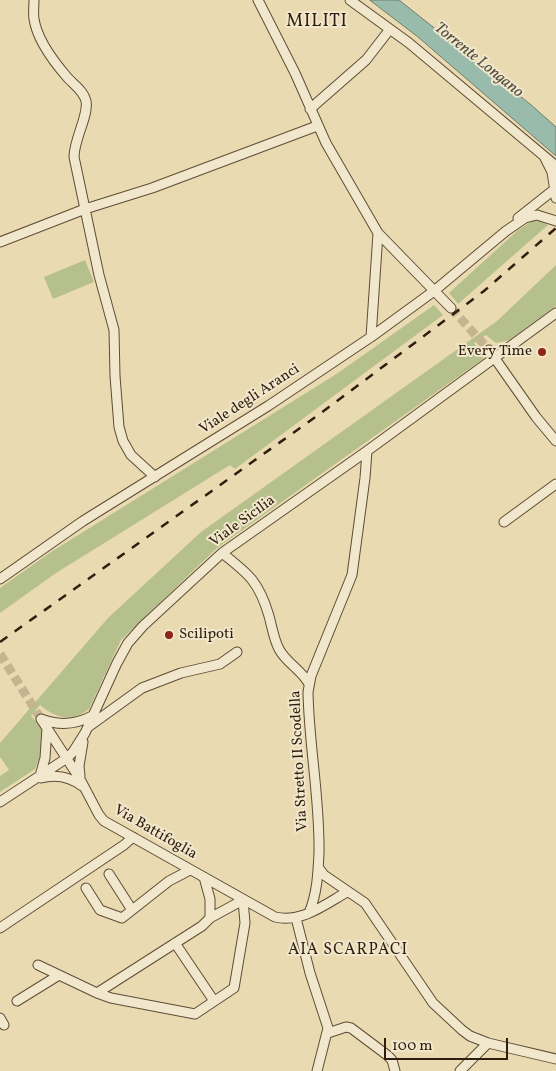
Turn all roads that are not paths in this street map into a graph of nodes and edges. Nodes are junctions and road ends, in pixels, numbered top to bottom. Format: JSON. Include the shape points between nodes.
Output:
{"nodes":[{"id":1,"x":34,"y":0,"type":"edge"},
{"id":2,"x":258,"y":0,"type":"edge"},
{"id":3,"x":350,"y":0,"type":"edge"},
{"id":4,"x":390,"y":29,"type":"junction"},
{"id":5,"x":310,"y":109,"type":"junction"},
{"id":6,"x":317,"y":126,"type":"junction"},
{"id":7,"x":543,"y":154,"type":"junction"},
{"id":8,"x":556,"y":166,"type":"edge"},
{"id":9,"x":556,"y":192,"type":"edge"},
{"id":10,"x":85,"y":209,"type":"junction"},
{"id":11,"x":556,"y":221,"type":"edge"},
{"id":12,"x":506,"y":231,"type":"junction"},
{"id":13,"x":378,"y":233,"type":"junction"},
{"id":14,"x":0,"y":242,"type":"edge"},
{"id":15,"x":434,"y":291,"type":"junction"},
{"id":16,"x":451,"y":308,"type":"tunnel mouth"},
{"id":17,"x":556,"y":313,"type":"edge"},
{"id":18,"x":371,"y":337,"type":"junction"},
{"id":19,"x":489,"y":350,"type":"tunnel mouth"},
{"id":20,"x":495,"y":359,"type":"junction"},
{"id":21,"x":556,"y":441,"type":"edge"},
{"id":22,"x":367,"y":452,"type":"junction"},
{"id":23,"x":155,"y":477,"type":"junction"},
{"id":24,"x":556,"y":484,"type":"edge"},
{"id":25,"x":504,"y":522,"type":"dead end"},
{"id":26,"x":222,"y":553,"type":"junction"},
{"id":27,"x":0,"y":579,"type":"edge"},
{"id":28,"x":236,"y":652,"type":"dead end"},
{"id":29,"x":309,"y":684,"type":"junction"},
{"id":30,"x":92,"y":716,"type":"junction"},
{"id":31,"x":47,"y":728,"type":"junction"},
{"id":32,"x":86,"y":730,"type":"junction"},
{"id":33,"x":67,"y":758,"type":"junction"},
{"id":34,"x":38,"y":778,"type":"junction"},
{"id":35,"x":82,"y":783,"type":"junction"},
{"id":36,"x":0,"y":802,"type":"edge"},
{"id":37,"x":133,"y":837,"type":"junction"},
{"id":38,"x":318,"y":868,"type":"junction"},
{"id":39,"x":190,"y":870,"type":"junction"},
{"id":40,"x":109,"y":874,"type":"dead end"},
{"id":41,"x":204,"y":877,"type":"junction"},
{"id":42,"x":86,"y":888,"type":"dead end"},
{"id":43,"x":347,"y":892,"type":"junction"},
{"id":44,"x":243,"y":900,"type":"junction"},
{"id":45,"x":132,"y":910,"type":"junction"},
{"id":46,"x":309,"y":913,"type":"junction"},
{"id":47,"x":210,"y":918,"type":"junction"},
{"id":48,"x":296,"y":918,"type":"junction"},
{"id":49,"x":0,"y":928,"type":"edge"},
{"id":50,"x":175,"y":943,"type":"junction"},
{"id":51,"x":38,"y":965,"type":"dead end"},
{"id":52,"x":59,"y":975,"type":"junction"},
{"id":53,"x":97,"y":992,"type":"junction"},
{"id":54,"x":17,"y":1001,"type":"dead end"},
{"id":55,"x":214,"y":1001,"type":"junction"},
{"id":56,"x":328,"y":1033,"type":"junction"},
{"id":57,"x":488,"y":1043,"type":"junction"},
{"id":58,"x":556,"y":1059,"type":"edge"},
{"id":59,"x":316,"y":1071,"type":"edge"},
{"id":60,"x":395,"y":1071,"type":"edge"},
{"id":61,"x":460,"y":1071,"type":"edge"}],
"edges":[{"from":1,"to":10,"type":"street","via":[[34,19],[39,34],[86,100],[86,111],[74,151]]},
{"from":2,"to":5,"type":"street"},
{"from":3,"to":4,"type":"street"},
{"from":4,"to":5,"type":"street","via":[[366,60]]},
{"from":4,"to":7,"type":"street"},
{"from":5,"to":6,"type":"street"},
{"from":6,"to":10,"type":"street","via":[[152,188]]},
{"from":6,"to":13,"type":"street"},
{"from":7,"to":8,"type":"street"},
{"from":7,"to":9,"type":"street","via":[[552,172]]},
{"from":9,"to":12,"type":"street","via":[[522,214]]},
{"from":10,"to":14,"type":"street"},
{"from":10,"to":23,"type":"street","via":[[114,330],[118,427],[132,455]]},
{"from":11,"to":12,"type":"street","via":[[544,216],[530,216]]},
{"from":12,"to":15,"type":"street","name":"Viale degli Aranci"},
{"from":13,"to":15,"type":"street"},
{"from":13,"to":18,"type":"street"},
{"from":15,"to":16,"type":"street"},
{"from":15,"to":18,"type":"street","name":"Viale degli Aranci"},
{"from":17,"to":20,"type":"street","name":"Viale Sicilia"},
{"from":18,"to":23,"type":"street","name":"Viale degli Aranci"},
{"from":19,"to":20,"type":"street"},
{"from":20,"to":21,"type":"street"},
{"from":20,"to":22,"type":"street","name":"Viale Sicilia"},
{"from":22,"to":26,"type":"street","name":"Viale Sicilia"},
{"from":22,"to":29,"type":"street","name":"Via Stretto II Scodella","via":[[352,575]]},
{"from":23,"to":27,"type":"street","name":"Viale degli Aranci","via":[[83,521]]},
{"from":24,"to":25,"type":"street"},
{"from":26,"to":29,"type":"street","via":[[256,583],[279,650],[300,670]]},
{"from":26,"to":30,"type":"street","name":"Viale Sicilia","via":[[134,635]]},
{"from":28,"to":32,"type":"street","via":[[220,664],[181,673],[142,688]]},
{"from":29,"to":38,"type":"street","name":"Via Stretto II Scodella"},
{"from":30,"to":31,"type":"street","name":"Via Battifoglia","via":[[67,724],[41,719]]},
{"from":30,"to":32,"type":"street","name":"Viale Sicilia"},
{"from":31,"to":33,"type":"street","name":"Via Battifoglia"},
{"from":31,"to":34,"type":"street","via":[[45,758]]},
{"from":32,"to":33,"type":"street","name":"Viale Sicilia"},
{"from":32,"to":35,"type":"street","via":[[79,766]]},
{"from":33,"to":34,"type":"street","name":"Viale Sicilia"},
{"from":33,"to":35,"type":"street","name":"Via Battifoglia"},
{"from":34,"to":35,"type":"street","via":[[64,776]]},
{"from":34,"to":36,"type":"street","name":"Viale Sicilia"},
{"from":35,"to":37,"type":"street","name":"Via Battifoglia","via":[[104,822]]},
{"from":37,"to":39,"type":"street","name":"Via Battifoglia"},
{"from":37,"to":49,"type":"street"},
{"from":38,"to":43,"type":"street"},
{"from":38,"to":46,"type":"street","name":"Via Stretto II Scodella","via":[[314,902]]},
{"from":39,"to":41,"type":"street","name":"Via Battifoglia"},
{"from":39,"to":45,"type":"street"},
{"from":40,"to":45,"type":"street"},
{"from":41,"to":44,"type":"street","name":"Via Battifoglia"},
{"from":41,"to":47,"type":"street","via":[[210,899]]},
{"from":42,"to":45,"type":"street","via":[[100,910],[122,918]]},
{"from":43,"to":46,"type":"street"},
{"from":43,"to":57,"type":"street","via":[[362,900],[374,915],[438,1008],[470,1036]]},
{"from":44,"to":47,"type":"street"},
{"from":44,"to":48,"type":"street","name":"Via Battifoglia","via":[[275,916]]},
{"from":44,"to":55,"type":"street","via":[[245,923],[234,988]]},
{"from":46,"to":48,"type":"street"},
{"from":47,"to":50,"type":"street"},
{"from":48,"to":56,"type":"street","via":[[310,973],[328,1022]]},
{"from":50,"to":53,"type":"street"},
{"from":50,"to":55,"type":"street"},
{"from":51,"to":52,"type":"street"},
{"from":52,"to":53,"type":"street"},
{"from":52,"to":54,"type":"street"},
{"from":53,"to":55,"type":"street","via":[[111,998],[196,1014]]},
{"from":56,"to":59,"type":"street"},
{"from":56,"to":60,"type":"street","via":[[346,1027],[356,1030],[392,1060]]},
{"from":57,"to":58,"type":"street"},
{"from":57,"to":61,"type":"street"}]}
